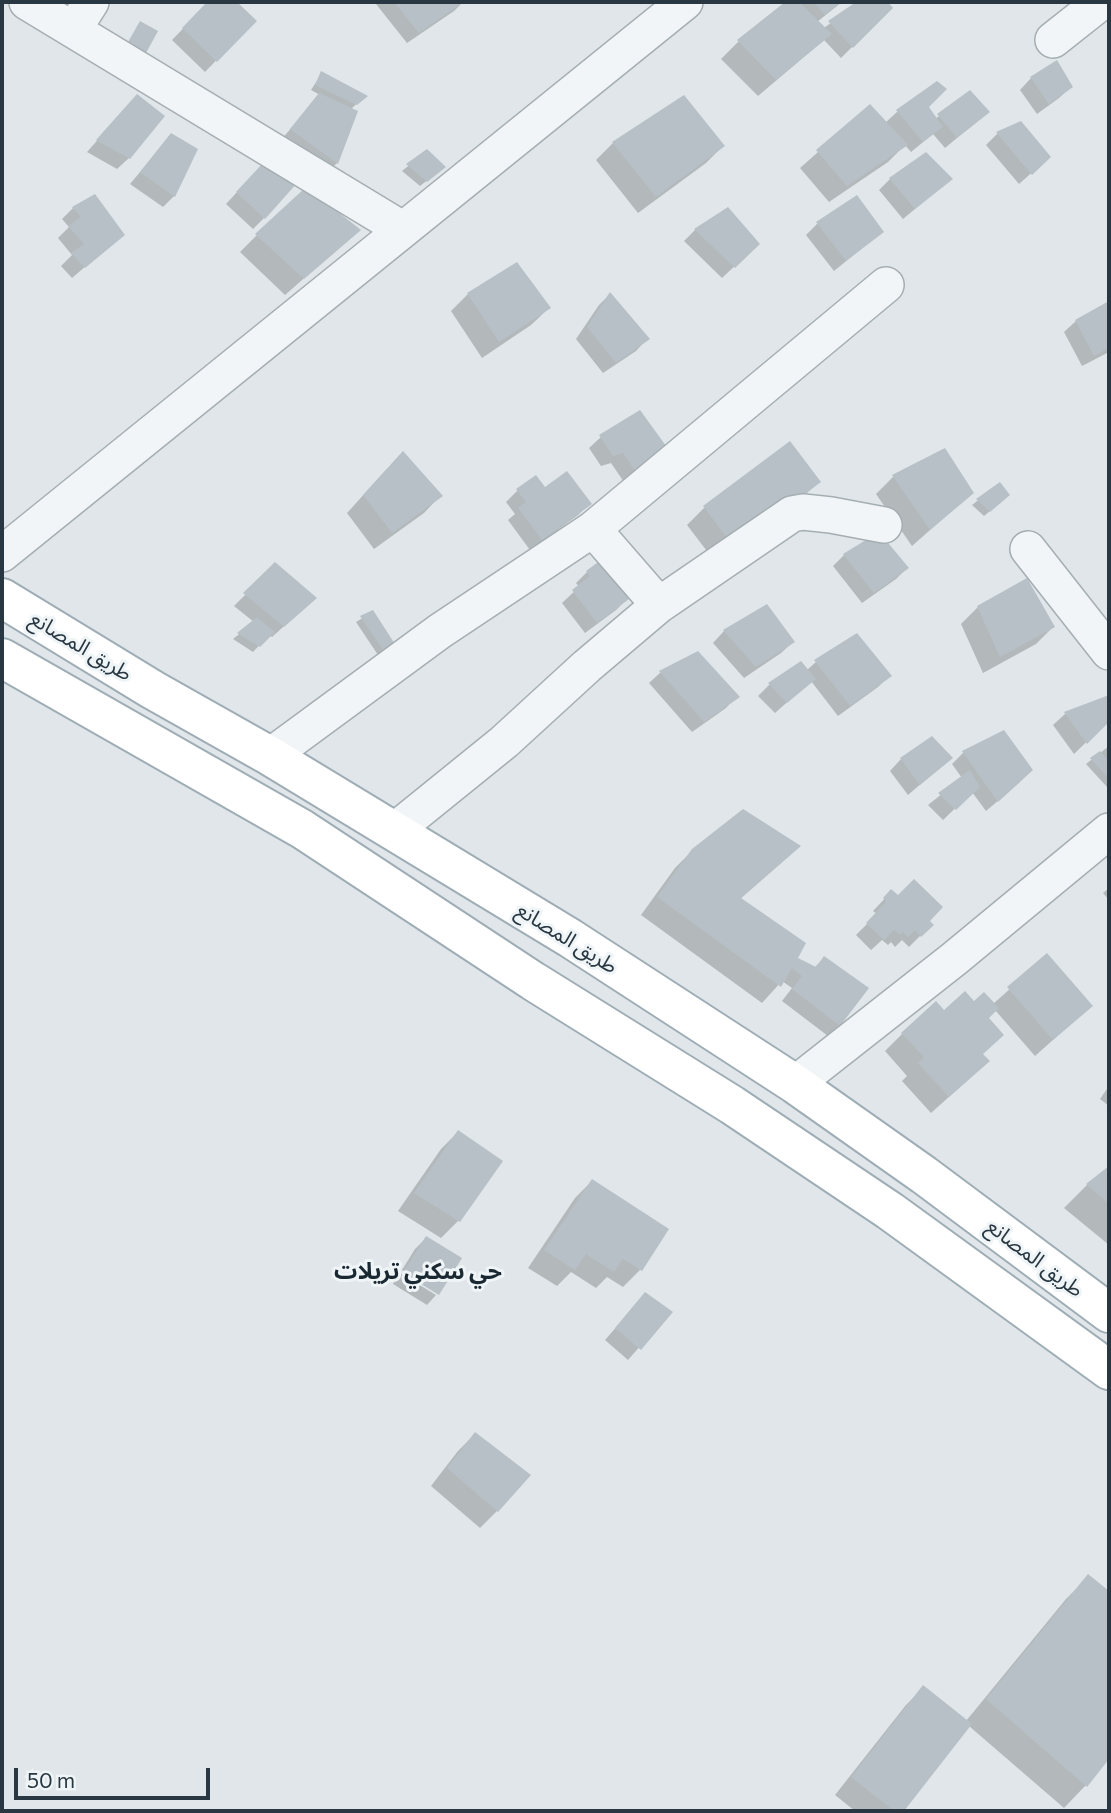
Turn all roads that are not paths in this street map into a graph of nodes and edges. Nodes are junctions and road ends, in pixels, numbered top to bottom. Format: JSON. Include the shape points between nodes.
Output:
{"nodes":[{"id":1,"x":27,"y":2,"type":"edge"},
{"id":2,"x":685,"y":2,"type":"edge"},
{"id":3,"x":1101,"y":2,"type":"edge"},
{"id":4,"x":83,"y":15,"type":"edge"},
{"id":5,"x":1053,"y":40,"type":"dead end"},
{"id":6,"x":402,"y":229,"type":"junction"},
{"id":7,"x":886,"y":285,"type":"dead end"},
{"id":8,"x":884,"y":525,"type":"dead end"},
{"id":9,"x":593,"y":529,"type":"junction"},
{"id":10,"x":1028,"y":550,"type":"dead end"},
{"id":11,"x":2,"y":554,"type":"edge"},
{"id":12,"x":2,"y":598,"type":"edge"},
{"id":13,"x":659,"y":605,"type":"junction"},
{"id":14,"x":1109,"y":652,"type":"edge"},
{"id":15,"x":2,"y":658,"type":"edge"},
{"id":16,"x":270,"y":756,"type":"junction"},
{"id":17,"x":394,"y":831,"type":"junction"},
{"id":18,"x":1109,"y":831,"type":"edge"},
{"id":19,"x":795,"y":1084,"type":"junction"},
{"id":20,"x":1109,"y":1313,"type":"edge"},
{"id":21,"x":1109,"y":1370,"type":"edge"}],
"edges":[{"from":1,"to":4,"type":"street"},
{"from":2,"to":6,"type":"street"},
{"from":3,"to":5,"type":"street"},
{"from":4,"to":6,"type":"street"},
{"from":6,"to":11,"type":"street"},
{"from":7,"to":9,"type":"street"},
{"from":8,"to":13,"type":"street","via":[[831,515],[792,514]]},
{"from":9,"to":13,"type":"street"},
{"from":9,"to":16,"type":"street","via":[[440,631]]},
{"from":10,"to":14,"type":"street"},
{"from":12,"to":16,"type":"main road","name":"طريق المصانع"},
{"from":13,"to":17,"type":"street","via":[[504,742]]},
{"from":15,"to":21,"type":"main road","via":[[302,829],[732,1105],[890,1211]]},
{"from":16,"to":17,"type":"main road","name":"طريق المصانع"},
{"from":17,"to":19,"type":"main road","name":"طريق المصانع"},
{"from":18,"to":19,"type":"street"},
{"from":19,"to":20,"type":"main road","name":"طريق المصانع"}]}
